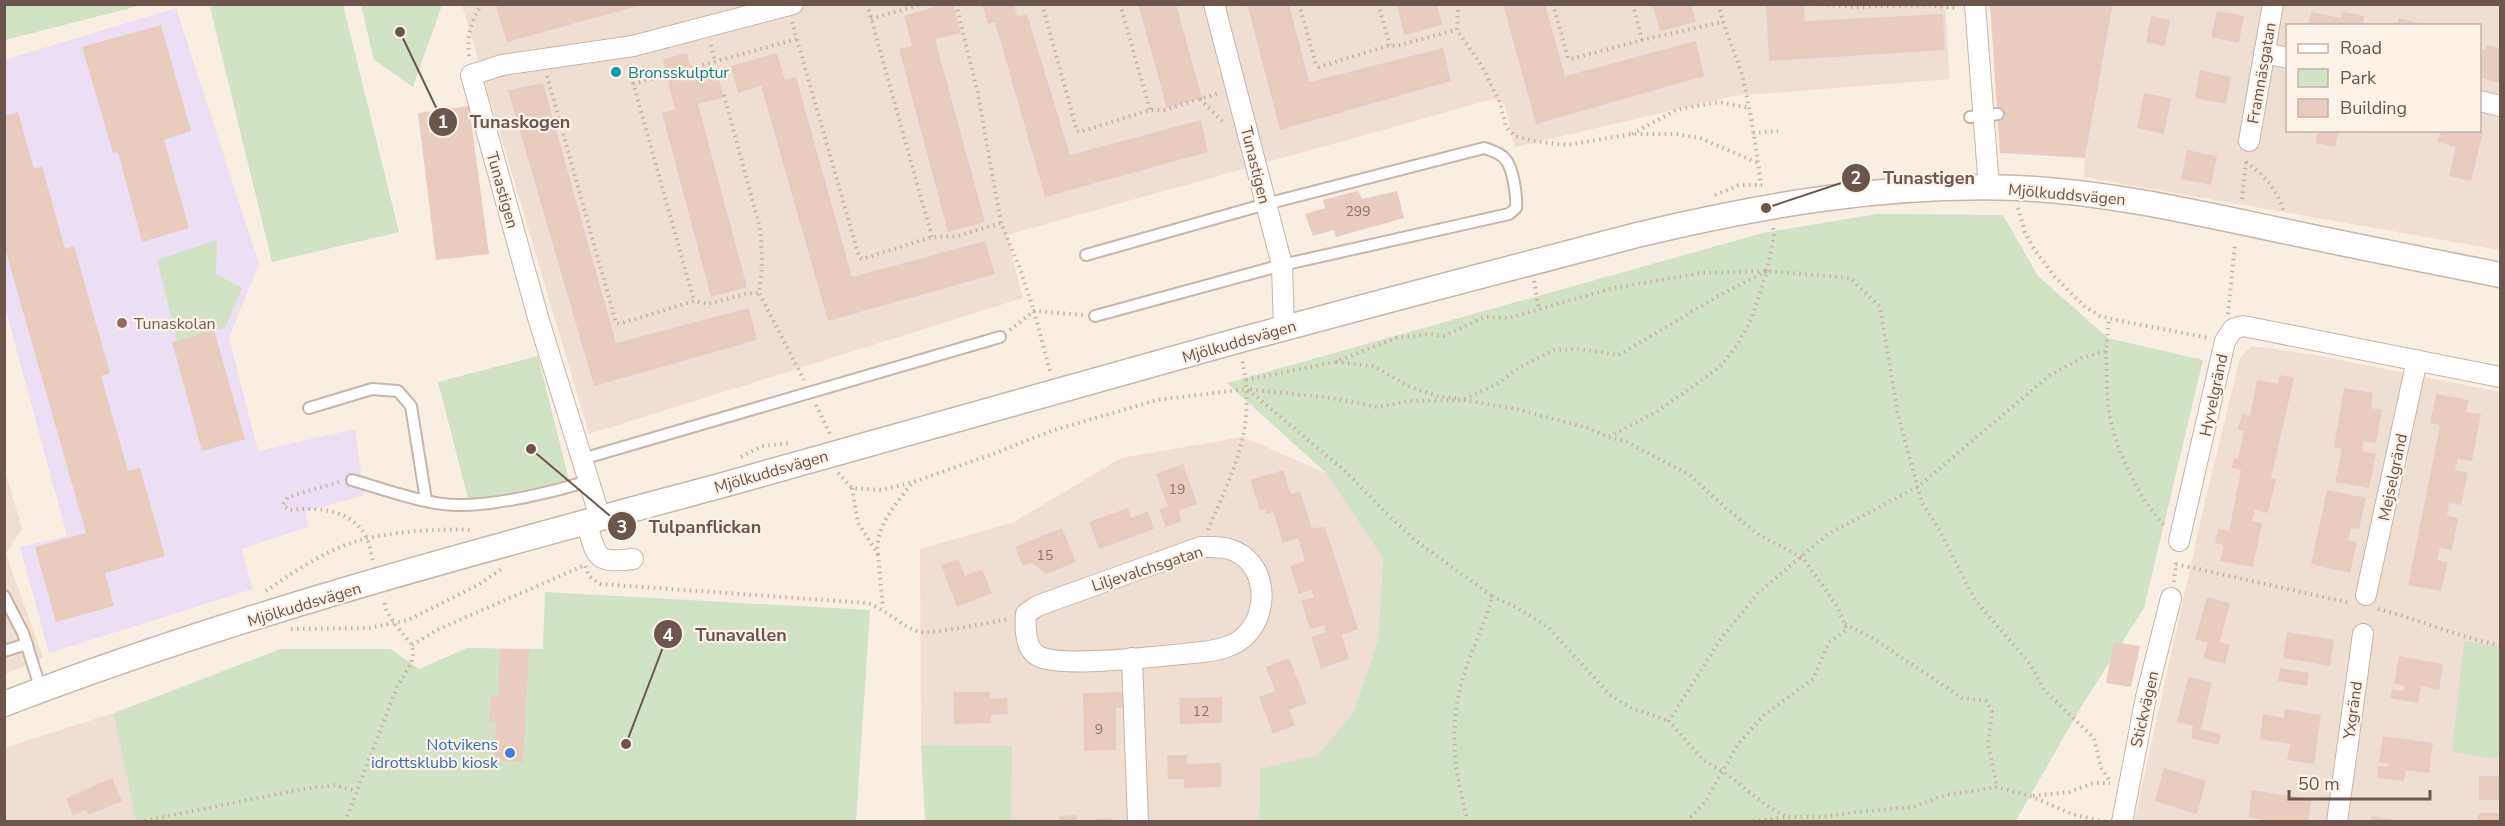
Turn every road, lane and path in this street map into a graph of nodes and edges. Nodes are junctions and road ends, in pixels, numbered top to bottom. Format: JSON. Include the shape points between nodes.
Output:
{"nodes":[{"id":1,"x":482,"y":4,"type":"edge"},
{"id":2,"x":867,"y":4,"type":"edge"},
{"id":3,"x":922,"y":4,"type":"edge"},
{"id":4,"x":956,"y":4,"type":"edge"},
{"id":5,"x":1042,"y":4,"type":"edge"},
{"id":6,"x":1120,"y":4,"type":"edge"},
{"id":7,"x":1214,"y":4,"type":"edge"},
{"id":8,"x":1299,"y":4,"type":"edge"},
{"id":9,"x":1378,"y":4,"type":"edge"},
{"id":10,"x":1458,"y":4,"type":"edge"},
{"id":11,"x":1553,"y":4,"type":"edge"},
{"id":12,"x":1632,"y":4,"type":"edge"},
{"id":13,"x":1719,"y":4,"type":"edge"},
{"id":14,"x":1815,"y":4,"type":"edge"},
{"id":15,"x":2272,"y":4,"type":"edge"},
{"id":16,"x":1890,"y":5,"type":"edge"},
{"id":17,"x":1969,"y":7,"type":"edge"},
{"id":18,"x":791,"y":9,"type":"edge"},
{"id":19,"x":871,"y":19,"type":"junction"},
{"id":20,"x":1722,"y":22,"type":"junction"},
{"id":21,"x":1457,"y":30,"type":"junction"},
{"id":22,"x":796,"y":39,"type":"junction"},
{"id":23,"x":1642,"y":40,"type":"junction"},
{"id":24,"x":1389,"y":45,"type":"junction"},
{"id":25,"x":2264,"y":53,"type":"junction"},
{"id":26,"x":626,"y":58,"type":"dead end"},
{"id":27,"x":2286,"y":58,"type":"edge"},
{"id":28,"x":548,"y":71,"type":"dead end"},
{"id":29,"x":471,"y":75,"type":"junction"},
{"id":30,"x":633,"y":84,"type":"junction"},
{"id":31,"x":1237,"y":87,"type":"junction"},
{"id":32,"x":724,"y":95,"type":"dead end"},
{"id":33,"x":2481,"y":101,"type":"edge"},
{"id":34,"x":2500,"y":106,"type":"edge"},
{"id":35,"x":1750,"y":108,"type":"junction"},
{"id":36,"x":1150,"y":110,"type":"junction"},
{"id":37,"x":1778,"y":131,"type":"dead end"},
{"id":38,"x":1753,"y":133,"type":"junction"},
{"id":39,"x":1631,"y":134,"type":"junction"},
{"id":40,"x":2249,"y":141,"type":"joint"},
{"id":41,"x":2246,"y":162,"type":"junction"},
{"id":42,"x":1758,"y":163,"type":"junction"},
{"id":43,"x":1761,"y":185,"type":"dead end"},
{"id":44,"x":1989,"y":188,"type":"junction"},
{"id":45,"x":2020,"y":188,"type":"junction"},
{"id":46,"x":2242,"y":199,"type":"dead end"},
{"id":47,"x":1266,"y":204,"type":"junction"},
{"id":48,"x":2285,"y":217,"type":"dead end"},
{"id":49,"x":1001,"y":223,"type":"junction"},
{"id":50,"x":1772,"y":223,"type":"dead end"},
{"id":51,"x":932,"y":237,"type":"junction"},
{"id":52,"x":2235,"y":243,"type":"dead end"},
{"id":53,"x":1086,"y":255,"type":"dead end"},
{"id":54,"x":1282,"y":265,"type":"junction"},
{"id":55,"x":1767,"y":270,"type":"junction"},
{"id":56,"x":2500,"y":275,"type":"edge"},
{"id":57,"x":1534,"y":277,"type":"dead end"},
{"id":58,"x":759,"y":293,"type":"junction"},
{"id":59,"x":694,"y":302,"type":"junction"},
{"id":60,"x":1539,"y":310,"type":"junction"},
{"id":61,"x":1034,"y":311,"type":"junction"},
{"id":62,"x":1095,"y":316,"type":"joint"},
{"id":63,"x":2109,"y":318,"type":"junction"},
{"id":64,"x":1284,"y":328,"type":"junction"},
{"id":65,"x":1000,"y":337,"type":"joint"},
{"id":66,"x":2225,"y":341,"type":"junction"},
{"id":67,"x":2106,"y":351,"type":"junction"},
{"id":68,"x":1242,"y":358,"type":"dead end"},
{"id":69,"x":2416,"y":360,"type":"junction"},
{"id":70,"x":1335,"y":362,"type":"junction"},
{"id":71,"x":2500,"y":377,"type":"edge"},
{"id":72,"x":1052,"y":378,"type":"dead end"},
{"id":73,"x":1246,"y":380,"type":"junction"},
{"id":74,"x":1247,"y":389,"type":"junction"},
{"id":75,"x":811,"y":394,"type":"junction"},
{"id":76,"x":1462,"y":400,"type":"junction"},
{"id":77,"x":309,"y":408,"type":"dead end"},
{"id":78,"x":831,"y":437,"type":"dead end"},
{"id":79,"x":1608,"y":437,"type":"junction"},
{"id":80,"x":582,"y":459,"type":"junction"},
{"id":81,"x":834,"y":470,"type":"dead end"},
{"id":82,"x":352,"y":480,"type":"joint"},
{"id":83,"x":589,"y":481,"type":"junction"},
{"id":84,"x":913,"y":482,"type":"junction"},
{"id":85,"x":1919,"y":486,"type":"junction"},
{"id":86,"x":852,"y":488,"type":"junction"},
{"id":87,"x":426,"y":500,"type":"junction"},
{"id":88,"x":593,"y":519,"type":"junction"},
{"id":89,"x":481,"y":532,"type":"dead end"},
{"id":90,"x":368,"y":539,"type":"junction"},
{"id":91,"x":2179,"y":541,"type":"junction"},
{"id":92,"x":1201,"y":547,"type":"junction"},
{"id":93,"x":878,"y":554,"type":"junction"},
{"id":94,"x":1802,"y":558,"type":"junction"},
{"id":95,"x":633,"y":559,"type":"dead end"},
{"id":96,"x":374,"y":564,"type":"dead end"},
{"id":97,"x":2176,"y":564,"type":"junction"},
{"id":98,"x":504,"y":567,"type":"dead end"},
{"id":99,"x":4,"y":596,"type":"edge"},
{"id":100,"x":1492,"y":596,"type":"junction"},
{"id":101,"x":258,"y":597,"type":"dead end"},
{"id":102,"x":383,"y":597,"type":"dead end"},
{"id":103,"x":2171,"y":598,"type":"joint"},
{"id":104,"x":2366,"y":602,"type":"junction"},
{"id":105,"x":883,"y":609,"type":"junction"},
{"id":106,"x":1026,"y":614,"type":"junction"},
{"id":107,"x":394,"y":623,"type":"junction"},
{"id":108,"x":1844,"y":624,"type":"junction"},
{"id":109,"x":289,"y":628,"type":"dead end"},
{"id":110,"x":2363,"y":634,"type":"dead end"},
{"id":111,"x":27,"y":644,"type":"junction"},
{"id":112,"x":412,"y":645,"type":"junction"},
{"id":113,"x":2500,"y":645,"type":"edge"},
{"id":114,"x":4,"y":651,"type":"edge"},
{"id":115,"x":1132,"y":658,"type":"junction"},
{"id":116,"x":41,"y":690,"type":"junction"},
{"id":117,"x":4,"y":704,"type":"edge"},
{"id":118,"x":1669,"y":721,"type":"junction"},
{"id":119,"x":1724,"y":772,"type":"junction"},
{"id":120,"x":2119,"y":785,"type":"junction"},
{"id":121,"x":1997,"y":787,"type":"junction"},
{"id":122,"x":356,"y":791,"type":"junction"},
{"id":123,"x":2030,"y":796,"type":"junction"},
{"id":124,"x":1787,"y":817,"type":"junction"},
{"id":125,"x":139,"y":822,"type":"edge"},
{"id":126,"x":345,"y":822,"type":"edge"},
{"id":127,"x":1138,"y":822,"type":"edge"},
{"id":128,"x":1468,"y":822,"type":"edge"},
{"id":129,"x":1686,"y":822,"type":"edge"},
{"id":130,"x":1747,"y":822,"type":"edge"},
{"id":131,"x":2105,"y":822,"type":"edge"},
{"id":132,"x":2122,"y":822,"type":"edge"},
{"id":133,"x":2337,"y":822,"type":"edge"}],
"edges":[{"from":1,"to":29,"type":"path","via":[[468,37]]},
{"from":2,"to":19,"type":"path"},
{"from":3,"to":19,"type":"path"},
{"from":4,"to":49,"type":"path","via":[[978,94]]},
{"from":5,"to":36,"type":"path","via":[[1077,131]]},
{"from":6,"to":36,"type":"path"},
{"from":7,"to":31,"type":"street","name":"Tunastigen"},
{"from":8,"to":24,"type":"path","via":[[1319,67]]},
{"from":9,"to":24,"type":"path"},
{"from":10,"to":21,"type":"path"},
{"from":11,"to":23,"type":"path","via":[[1568,58]]},
{"from":12,"to":23,"type":"path"},
{"from":13,"to":20,"type":"path"},
{"from":14,"to":16,"type":"path"},
{"from":15,"to":25,"type":"street","name":"Framnäsgatan"},
{"from":16,"to":17,"type":"path"},
{"from":17,"to":44,"type":"street"},
{"from":18,"to":22,"type":"path"},
{"from":18,"to":29,"type":"street","via":[[633,46],[511,64]]},
{"from":19,"to":51,"type":"path"},
{"from":20,"to":23,"type":"path"},
{"from":20,"to":35,"type":"path"},
{"from":21,"to":24,"type":"path"},
{"from":21,"to":39,"type":"path","via":[[1482,66],[1500,103],[1506,127],[1515,136],[1567,145]]},
{"from":22,"to":30,"type":"path"},
{"from":22,"to":51,"type":"path","via":[[859,257]]},
{"from":25,"to":27,"type":"street"},
{"from":25,"to":40,"type":"street","name":"Framnäsgatan"},
{"from":26,"to":30,"type":"path"},
{"from":28,"to":59,"type":"path","via":[[616,323]]},
{"from":29,"to":80,"type":"street","name":"Tunastigen"},
{"from":30,"to":59,"type":"path"},
{"from":31,"to":36,"type":"path","via":[[1164,110]]},
{"from":31,"to":47,"type":"street","name":"Tunastigen"},
{"from":32,"to":58,"type":"path","via":[[761,232]]},
{"from":33,"to":34,"type":"street"},
{"from":35,"to":38,"type":"path"},
{"from":35,"to":39,"type":"path","via":[[1719,102],[1676,110]]},
{"from":37,"to":38,"type":"path"},
{"from":38,"to":42,"type":"path"},
{"from":39,"to":42,"type":"path","via":[[1700,138]]},
{"from":40,"to":41,"type":"path"},
{"from":41,"to":46,"type":"path"},
{"from":41,"to":48,"type":"path","via":[[2273,188]]},
{"from":42,"to":43,"type":"path"},
{"from":44,"to":45,"type":"street","name":"Mjölkuddsvägen"},
{"from":44,"to":64,"type":"street","name":"Mjölkuddsvägen","via":[[1831,197],[1696,221]]},
{"from":45,"to":56,"type":"street","name":"Mjölkuddsvägen","via":[[2106,196],[2183,209]]},
{"from":45,"to":63,"type":"path","via":[[2018,208],[2034,249],[2085,308]]},
{"from":47,"to":53,"type":"lane"},
{"from":47,"to":54,"type":"street","name":"Tunastigen"},
{"from":47,"to":54,"type":"lane","via":[[1484,148],[1506,160],[1517,196],[1516,208],[1509,214]]},
{"from":49,"to":51,"type":"path","via":[[958,236]]},
{"from":49,"to":61,"type":"path"},
{"from":50,"to":55,"type":"path","via":[[1774,236]]},
{"from":52,"to":66,"type":"path"},
{"from":54,"to":62,"type":"lane"},
{"from":54,"to":64,"type":"street","name":"Tunastigen"},
{"from":55,"to":60,"type":"path","via":[[1701,273],[1613,288]]},
{"from":55,"to":76,"type":"path","via":[[1619,355],[1554,350]]},
{"from":55,"to":79,"type":"path","via":[[1751,320],[1720,367],[1658,411]]},
{"from":55,"to":85,"type":"path","via":[[1850,278],[1880,307],[1898,415]]},
{"from":57,"to":60,"type":"path"},
{"from":58,"to":59,"type":"path","via":[[708,304]]},
{"from":58,"to":75,"type":"path"},
{"from":60,"to":70,"type":"path","via":[[1509,318],[1484,317],[1444,336],[1396,338]]},
{"from":61,"to":62,"type":"path"},
{"from":61,"to":65,"type":"path"},
{"from":61,"to":72,"type":"path"},
{"from":63,"to":66,"type":"path"},
{"from":63,"to":67,"type":"path"},
{"from":64,"to":88,"type":"street","name":"Mjölkuddsvägen"},
{"from":65,"to":75,"type":"lane"},
{"from":66,"to":69,"type":"street","name":"Hyvelgränd","via":[[2233,329],[2243,326]]},
{"from":66,"to":91,"type":"street","name":"Hyvelgränd"},
{"from":67,"to":85,"type":"path","via":[[2082,358],[2050,375]]},
{"from":67,"to":91,"type":"path","via":[[2109,413],[2118,444],[2151,512]]},
{"from":68,"to":73,"type":"path"},
{"from":69,"to":71,"type":"street"},
{"from":69,"to":104,"type":"street","name":"Mejselgränd"},
{"from":70,"to":73,"type":"path"},
{"from":70,"to":76,"type":"path","via":[[1373,366],[1417,389]]},
{"from":73,"to":74,"type":"path"},
{"from":74,"to":76,"type":"path","via":[[1378,407],[1410,401]]},
{"from":74,"to":84,"type":"path","via":[[1148,402],[1050,431]]},
{"from":74,"to":92,"type":"path","via":[[1247,418],[1240,452]]},
{"from":74,"to":100,"type":"path","via":[[1344,470],[1416,541]]},
{"from":75,"to":78,"type":"path"},
{"from":75,"to":80,"type":"lane"},
{"from":76,"to":79,"type":"path","via":[[1516,409]]},
{"from":77,"to":87,"type":"lane","via":[[372,388],[398,391],[411,406]]},
{"from":79,"to":94,"type":"path","via":[[1625,441],[1690,475],[1759,535]]},
{"from":80,"to":83,"type":"street","name":"Tunastigen"},
{"from":81,"to":86,"type":"path"},
{"from":82,"to":87,"type":"lane"},
{"from":82,"to":90,"type":"path","via":[[288,497],[283,505],[289,510],[349,517]]},
{"from":83,"to":87,"type":"lane","via":[[459,506]]},
{"from":83,"to":88,"type":"street","name":"Tunastigen"},
{"from":84,"to":86,"type":"path","via":[[881,490]]},
{"from":84,"to":93,"type":"path","via":[[882,529]]},
{"from":85,"to":94,"type":"path","via":[[1828,534]]},
{"from":85,"to":120,"type":"path","via":[[1922,503],[1975,600],[2030,664],[2044,690],[2094,738],[2101,768]]},
{"from":86,"to":93,"type":"path","via":[[858,523]]},
{"from":88,"to":95,"type":"street","name":"Tunastigen","via":[[593,546],[600,558],[611,562]]},
{"from":88,"to":116,"type":"street","name":"Mjölkuddsvägen","via":[[287,608]]},
{"from":89,"to":90,"type":"path","via":[[453,529]]},
{"from":90,"to":96,"type":"path"},
{"from":90,"to":101,"type":"path","via":[[343,546]]},
{"from":91,"to":97,"type":"path"},
{"from":92,"to":106,"type":"street","name":"Liljevalchsgatan","via":[[1037,606]]},
{"from":92,"to":115,"type":"street","name":"Liljevalchsgatan","via":[[1230,549],[1251,564],[1263,592],[1256,622],[1246,636],[1218,650]]},
{"from":93,"to":105,"type":"path"},
{"from":94,"to":108,"type":"path","via":[[1832,597]]},
{"from":94,"to":118,"type":"path","via":[[1758,593],[1720,640]]},
{"from":97,"to":103,"type":"path"},
{"from":97,"to":104,"type":"path"},
{"from":98,"to":107,"type":"path","via":[[430,610]]},
{"from":99,"to":111,"type":"lane"},
{"from":100,"to":118,"type":"path","via":[[1548,627],[1610,694],[1631,708]]},
{"from":100,"to":128,"type":"path","via":[[1457,698],[1453,749]]},
{"from":102,"to":107,"type":"path"},
{"from":103,"to":120,"type":"street","name":"Stickvägen"},
{"from":104,"to":113,"type":"path","via":[[2477,641]]},
{"from":105,"to":106,"type":"path","via":[[923,632]]},
{"from":105,"to":112,"type":"path","via":[[867,603],[600,584],[589,576],[585,565],[439,629]]},
{"from":106,"to":115,"type":"street","name":"Liljevalchsgatan","via":[[1027,636],[1036,655],[1057,662]]},
{"from":107,"to":109,"type":"path","via":[[369,628]]},
{"from":107,"to":112,"type":"path"},
{"from":108,"to":119,"type":"path","via":[[1847,630],[1829,642],[1813,679],[1764,715],[1729,757]]},
{"from":108,"to":121,"type":"path","via":[[1871,637],[1962,698],[1986,701],[1992,712],[1988,744]]},
{"from":110,"to":133,"type":"street","name":"Yxgränd"},
{"from":111,"to":114,"type":"lane"},
{"from":111,"to":116,"type":"lane"},
{"from":112,"to":122,"type":"path","via":[[411,664],[397,687]]},
{"from":115,"to":127,"type":"street"},
{"from":116,"to":117,"type":"street","name":"Mjölkuddsvägen"},
{"from":118,"to":119,"type":"path","via":[[1702,760]]},
{"from":119,"to":124,"type":"path"},
{"from":119,"to":129,"type":"path","via":[[1705,802]]},
{"from":120,"to":123,"type":"path","via":[[2093,783],[2070,792]]},
{"from":120,"to":132,"type":"street","name":"Stickvägen"},
{"from":121,"to":123,"type":"path"},
{"from":121,"to":124,"type":"path","via":[[1946,795],[1913,807]]},
{"from":122,"to":125,"type":"path","via":[[335,785],[302,789]]},
{"from":122,"to":126,"type":"path"},
{"from":123,"to":131,"type":"path","via":[[2072,814]]},
{"from":124,"to":130,"type":"path"}]}
